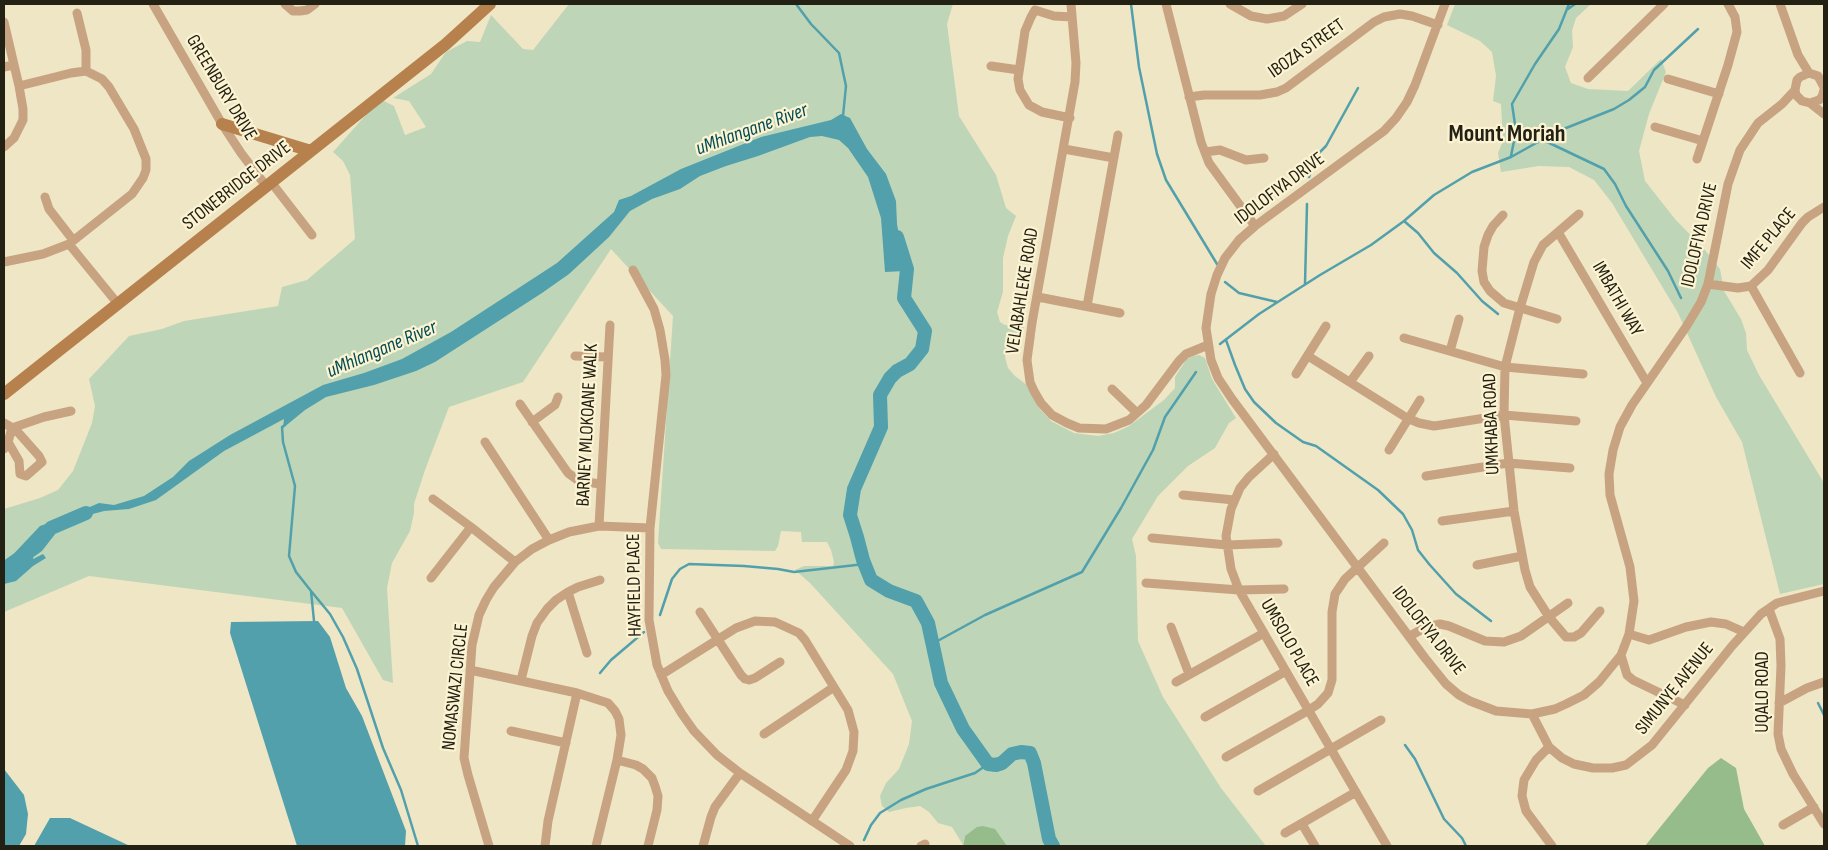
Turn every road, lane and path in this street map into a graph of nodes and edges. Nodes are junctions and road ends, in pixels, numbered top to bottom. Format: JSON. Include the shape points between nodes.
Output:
{"nodes":[{"id":1,"x":153,"y":4,"type":"edge"},
{"id":2,"x":285,"y":4,"type":"edge"},
{"id":3,"x":315,"y":4,"type":"edge"},
{"id":4,"x":490,"y":4,"type":"edge"},
{"id":5,"x":1071,"y":4,"type":"edge"},
{"id":6,"x":1166,"y":4,"type":"edge"},
{"id":7,"x":1230,"y":4,"type":"edge"},
{"id":8,"x":1302,"y":4,"type":"edge"},
{"id":9,"x":1445,"y":4,"type":"edge"},
{"id":10,"x":1664,"y":4,"type":"edge"},
{"id":11,"x":1728,"y":4,"type":"edge"},
{"id":12,"x":1780,"y":4,"type":"edge"},
{"id":13,"x":1033,"y":7,"type":"edge"},
{"id":14,"x":78,"y":14,"type":"dead end"},
{"id":15,"x":1072,"y":17,"type":"junction"},
{"id":16,"x":4,"y":22,"type":"edge"},
{"id":17,"x":1438,"y":25,"type":"junction"},
{"id":18,"x":14,"y":64,"type":"junction"},
{"id":19,"x":991,"y":66,"type":"dead end"},
{"id":20,"x":4,"y":67,"type":"edge"},
{"id":21,"x":1019,"y":70,"type":"junction"},
{"id":22,"x":86,"y":71,"type":"junction"},
{"id":23,"x":1805,"y":75,"type":"junction"},
{"id":24,"x":1588,"y":78,"type":"dead end"},
{"id":25,"x":1668,"y":79,"type":"dead end"},
{"id":26,"x":19,"y":86,"type":"junction"},
{"id":27,"x":1795,"y":90,"type":"junction"},
{"id":28,"x":1823,"y":91,"type":"edge"},
{"id":29,"x":1719,"y":94,"type":"junction"},
{"id":30,"x":1189,"y":96,"type":"junction"},
{"id":31,"x":1806,"y":102,"type":"junction"},
{"id":32,"x":1782,"y":104,"type":"junction"},
{"id":33,"x":1824,"y":107,"type":"edge"},
{"id":34,"x":1824,"y":114,"type":"edge"},
{"id":35,"x":1070,"y":118,"type":"junction"},
{"id":36,"x":222,"y":124,"type":"junction"},
{"id":37,"x":1655,"y":127,"type":"dead end"},
{"id":38,"x":1118,"y":135,"type":"dead end"},
{"id":39,"x":1703,"y":142,"type":"junction"},
{"id":40,"x":4,"y":147,"type":"edge"},
{"id":41,"x":1064,"y":149,"type":"junction"},
{"id":42,"x":311,"y":151,"type":"junction"},
{"id":43,"x":1205,"y":152,"type":"junction"},
{"id":44,"x":1114,"y":158,"type":"junction"},
{"id":45,"x":1264,"y":158,"type":"dead end"},
{"id":46,"x":1697,"y":159,"type":"dead end"},
{"id":47,"x":269,"y":184,"type":"junction"},
{"id":48,"x":44,"y":197,"type":"dead end"},
{"id":49,"x":1824,"y":207,"type":"edge"},
{"id":50,"x":1579,"y":214,"type":"dead end"},
{"id":51,"x":1503,"y":215,"type":"dead end"},
{"id":52,"x":1255,"y":226,"type":"junction"},
{"id":53,"x":1558,"y":232,"type":"junction"},
{"id":54,"x":312,"y":235,"type":"dead end"},
{"id":55,"x":71,"y":242,"type":"junction"},
{"id":56,"x":4,"y":262,"type":"edge"},
{"id":57,"x":633,"y":270,"type":"dead end"},
{"id":58,"x":1708,"y":284,"type":"junction"},
{"id":59,"x":1752,"y":286,"type":"junction"},
{"id":60,"x":1038,"y":297,"type":"junction"},
{"id":61,"x":118,"y":304,"type":"junction"},
{"id":62,"x":1088,"y":306,"type":"junction"},
{"id":63,"x":1520,"y":308,"type":"junction"},
{"id":64,"x":1120,"y":313,"type":"dead end"},
{"id":65,"x":1459,"y":319,"type":"dead end"},
{"id":66,"x":1557,"y":319,"type":"dead end"},
{"id":67,"x":610,"y":325,"type":"dead end"},
{"id":68,"x":1326,"y":326,"type":"dead end"},
{"id":69,"x":1404,"y":338,"type":"dead end"},
{"id":70,"x":1208,"y":345,"type":"junction"},
{"id":71,"x":1450,"y":352,"type":"junction"},
{"id":72,"x":575,"y":356,"type":"dead end"},
{"id":73,"x":1308,"y":356,"type":"junction"},
{"id":74,"x":1368,"y":356,"type":"dead end"},
{"id":75,"x":608,"y":358,"type":"junction"},
{"id":76,"x":1504,"y":367,"type":"junction"},
{"id":77,"x":1800,"y":373,"type":"dead end"},
{"id":78,"x":1296,"y":374,"type":"dead end"},
{"id":79,"x":1583,"y":374,"type":"dead end"},
{"id":80,"x":1350,"y":382,"type":"junction"},
{"id":81,"x":1647,"y":383,"type":"junction"},
{"id":82,"x":1112,"y":389,"type":"dead end"},
{"id":83,"x":4,"y":394,"type":"edge"},
{"id":84,"x":558,"y":396,"type":"dead end"},
{"id":85,"x":1420,"y":400,"type":"dead end"},
{"id":86,"x":520,"y":404,"type":"dead end"},
{"id":87,"x":71,"y":411,"type":"dead end"},
{"id":88,"x":1137,"y":413,"type":"junction"},
{"id":89,"x":1504,"y":415,"type":"junction"},
{"id":90,"x":1408,"y":418,"type":"junction"},
{"id":91,"x":1576,"y":421,"type":"dead end"},
{"id":92,"x":532,"y":422,"type":"junction"},
{"id":93,"x":4,"y":423,"type":"edge"},
{"id":94,"x":12,"y":428,"type":"junction"},
{"id":95,"x":485,"y":442,"type":"dead end"},
{"id":96,"x":6,"y":445,"type":"edge"},
{"id":97,"x":1388,"y":450,"type":"dead end"},
{"id":98,"x":1274,"y":454,"type":"junction"},
{"id":99,"x":1508,"y":463,"type":"junction"},
{"id":100,"x":1570,"y":468,"type":"dead end"},
{"id":101,"x":1426,"y":476,"type":"dead end"},
{"id":102,"x":600,"y":484,"type":"junction"},
{"id":103,"x":1183,"y":495,"type":"dead end"},
{"id":104,"x":432,"y":499,"type":"dead end"},
{"id":105,"x":1234,"y":500,"type":"junction"},
{"id":106,"x":1514,"y":511,"type":"junction"},
{"id":107,"x":1442,"y":521,"type":"dead end"},
{"id":108,"x":599,"y":526,"type":"junction"},
{"id":109,"x":472,"y":527,"type":"junction"},
{"id":110,"x":650,"y":528,"type":"junction"},
{"id":111,"x":1152,"y":538,"type":"dead end"},
{"id":112,"x":548,"y":540,"type":"junction"},
{"id":113,"x":1278,"y":543,"type":"dead end"},
{"id":114,"x":1384,"y":544,"type":"dead end"},
{"id":115,"x":1227,"y":545,"type":"junction"},
{"id":116,"x":1522,"y":556,"type":"junction"},
{"id":117,"x":514,"y":562,"type":"junction"},
{"id":118,"x":1477,"y":565,"type":"dead end"},
{"id":119,"x":1359,"y":568,"type":"junction"},
{"id":120,"x":431,"y":578,"type":"dead end"},
{"id":121,"x":600,"y":580,"type":"dead end"},
{"id":122,"x":1146,"y":583,"type":"dead end"},
{"id":123,"x":1284,"y":589,"type":"dead end"},
{"id":124,"x":1239,"y":590,"type":"junction"},
{"id":125,"x":1824,"y":591,"type":"edge"},
{"id":126,"x":568,"y":592,"type":"junction"},
{"id":127,"x":1568,"y":602,"type":"dead end"},
{"id":128,"x":1769,"y":609,"type":"junction"},
{"id":129,"x":1600,"y":611,"type":"dead end"},
{"id":130,"x":700,"y":612,"type":"dead end"},
{"id":131,"x":1549,"y":617,"type":"junction"},
{"id":132,"x":1171,"y":627,"type":"dead end"},
{"id":133,"x":1744,"y":632,"type":"junction"},
{"id":134,"x":1264,"y":633,"type":"junction"},
{"id":135,"x":1629,"y":634,"type":"junction"},
{"id":136,"x":1410,"y":636,"type":"junction"},
{"id":137,"x":718,"y":639,"type":"junction"},
{"id":138,"x":587,"y":653,"type":"dead end"},
{"id":139,"x":1621,"y":655,"type":"junction"},
{"id":140,"x":780,"y":662,"type":"dead end"},
{"id":141,"x":470,"y":670,"type":"junction"},
{"id":142,"x":1286,"y":671,"type":"junction"},
{"id":143,"x":1188,"y":674,"type":"junction"},
{"id":144,"x":661,"y":675,"type":"junction"},
{"id":145,"x":521,"y":680,"type":"junction"},
{"id":146,"x":1176,"y":682,"type":"dead end"},
{"id":147,"x":1824,"y":682,"type":"edge"},
{"id":148,"x":834,"y":687,"type":"junction"},
{"id":149,"x":577,"y":693,"type":"junction"},
{"id":150,"x":1779,"y":703,"type":"junction"},
{"id":151,"x":1685,"y":705,"type":"junction"},
{"id":152,"x":1309,"y":710,"type":"junction"},
{"id":153,"x":1532,"y":714,"type":"junction"},
{"id":154,"x":1205,"y":717,"type":"dead end"},
{"id":155,"x":1381,"y":720,"type":"dead end"},
{"id":156,"x":511,"y":731,"type":"dead end"},
{"id":157,"x":764,"y":734,"type":"dead end"},
{"id":158,"x":566,"y":743,"type":"junction"},
{"id":159,"x":1549,"y":747,"type":"junction"},
{"id":160,"x":1332,"y":749,"type":"junction"},
{"id":161,"x":1226,"y":757,"type":"dead end"},
{"id":162,"x":617,"y":760,"type":"junction"},
{"id":163,"x":740,"y":773,"type":"junction"},
{"id":164,"x":1258,"y":790,"type":"dead end"},
{"id":165,"x":1356,"y":792,"type":"junction"},
{"id":166,"x":1814,"y":807,"type":"junction"},
{"id":167,"x":812,"y":821,"type":"junction"},
{"id":168,"x":1302,"y":824,"type":"junction"},
{"id":169,"x":1824,"y":824,"type":"edge"},
{"id":170,"x":1783,"y":825,"type":"dead end"},
{"id":171,"x":1285,"y":833,"type":"dead end"},
{"id":172,"x":489,"y":846,"type":"edge"},
{"id":173,"x":545,"y":846,"type":"edge"},
{"id":174,"x":596,"y":846,"type":"edge"},
{"id":175,"x":648,"y":846,"type":"edge"},
{"id":176,"x":703,"y":846,"type":"edge"},
{"id":177,"x":850,"y":846,"type":"edge"},
{"id":178,"x":1315,"y":846,"type":"edge"},
{"id":179,"x":1387,"y":846,"type":"edge"},
{"id":180,"x":1552,"y":846,"type":"edge"}],
"edges":[{"from":1,"to":36,"type":"street","name":"GREENBURY DRIVE"},
{"from":2,"to":3,"type":"street","via":[[293,11],[307,10]]},
{"from":4,"to":42,"type":"street","name":"STONEBRIDGE DRIVE","via":[[446,44]]},
{"from":5,"to":15,"type":"street","name":"VELABAHLEKE ROAD"},
{"from":6,"to":30,"type":"street"},
{"from":7,"to":8,"type":"street","via":[[1251,16],[1267,20],[1284,16]]},
{"from":9,"to":17,"type":"street","name":"IDOLOFIYA DRIVE"},
{"from":10,"to":24,"type":"street"},
{"from":11,"to":29,"type":"street","via":[[1735,17],[1737,32]]},
{"from":12,"to":23,"type":"street"},
{"from":13,"to":15,"type":"street","via":[[1048,14]]},
{"from":13,"to":21,"type":"street","via":[[1025,30]]},
{"from":14,"to":22,"type":"street","via":[[86,50]]},
{"from":15,"to":35,"type":"street","name":"VELABAHLEKE ROAD","via":[[1076,76]]},
{"from":16,"to":18,"type":"street"},
{"from":17,"to":30,"type":"street","name":"IBOZA STREET","via":[[1400,14],[1384,17],[1277,92]]},
{"from":17,"to":52,"type":"street","name":"IDOLOFIYA DRIVE","via":[[1415,85],[1396,118],[1384,131]]},
{"from":18,"to":20,"type":"street"},
{"from":18,"to":26,"type":"street"},
{"from":19,"to":21,"type":"street"},
{"from":21,"to":35,"type":"street","via":[[1020,90],[1029,105],[1042,112]]},
{"from":22,"to":26,"type":"street"},
{"from":22,"to":55,"type":"street","via":[[102,79],[123,108],[142,146],[146,170],[132,194]]},
{"from":23,"to":27,"type":"street","via":[[1797,80]]},
{"from":23,"to":28,"type":"street","via":[[1818,76]]},
{"from":25,"to":29,"type":"street"},
{"from":26,"to":40,"type":"street","via":[[23,120],[14,138]]},
{"from":27,"to":31,"type":"street","via":[[1796,95]]},
{"from":27,"to":32,"type":"street","name":"IDOLOFIYA DRIVE"},
{"from":28,"to":31,"type":"street","via":[[1815,102]]},
{"from":28,"to":33,"type":"street"},
{"from":29,"to":39,"type":"street"},
{"from":30,"to":43,"type":"street"},
{"from":31,"to":32,"type":"street","name":"IDOLOFIYA DRIVE"},
{"from":31,"to":34,"type":"street"},
{"from":32,"to":58,"type":"street","name":"IDOLOFIYA DRIVE","via":[[1758,123],[1740,150],[1728,184]]},
{"from":35,"to":41,"type":"street","name":"VELABAHLEKE ROAD"},
{"from":36,"to":42,"type":"street"},
{"from":36,"to":47,"type":"street","name":"GREENBURY DRIVE","via":[[241,153]]},
{"from":37,"to":39,"type":"street"},
{"from":38,"to":44,"type":"street"},
{"from":39,"to":46,"type":"street"},
{"from":41,"to":44,"type":"street"},
{"from":41,"to":60,"type":"street","name":"VELABAHLEKE ROAD"},
{"from":42,"to":47,"type":"street","name":"STONEBRIDGE DRIVE"},
{"from":43,"to":45,"type":"street","via":[[1220,150],[1246,160]]},
{"from":43,"to":52,"type":"street","via":[[1214,172]]},
{"from":44,"to":62,"type":"street"},
{"from":47,"to":54,"type":"street","name":"GREENBURY DRIVE"},
{"from":47,"to":61,"type":"street","name":"STONEBRIDGE DRIVE"},
{"from":48,"to":55,"type":"street","via":[[48,209]]},
{"from":49,"to":59,"type":"street","name":"IMFE PLACE","via":[[1802,223],[1768,270]]},
{"from":50,"to":53,"type":"street","name":"UMKHABA ROAD"},
{"from":51,"to":63,"type":"street","via":[[1488,235],[1482,260],[1484,282],[1496,298]]},
{"from":52,"to":70,"type":"street","name":"IDOLOFIYA DRIVE","via":[[1225,258],[1217,275],[1208,312]]},
{"from":53,"to":63,"type":"street","name":"UMKHABA ROAD","via":[[1538,253]]},
{"from":53,"to":81,"type":"street","name":"IMBATHI WAY"},
{"from":55,"to":56,"type":"street","via":[[43,254]]},
{"from":55,"to":61,"type":"street"},
{"from":57,"to":110,"type":"street","name":"HAYFIELD PLACE","via":[[654,309],[666,367]]},
{"from":58,"to":59,"type":"street","name":"IMFE PLACE","via":[[1738,288]]},
{"from":58,"to":81,"type":"street","name":"IDOLOFIYA DRIVE","via":[[1691,319]]},
{"from":59,"to":77,"type":"street"},
{"from":60,"to":62,"type":"street"},
{"from":60,"to":88,"type":"street","name":"VELABAHLEKE ROAD","via":[[1028,360],[1030,382],[1041,404],[1052,415],[1079,428],[1106,429],[1129,420]]},
{"from":61,"to":83,"type":"street","name":"STONEBRIDGE DRIVE"},
{"from":62,"to":64,"type":"street"},
{"from":63,"to":66,"type":"street"},
{"from":63,"to":76,"type":"street","name":"UMKHABA ROAD"},
{"from":65,"to":71,"type":"street"},
{"from":67,"to":75,"type":"street","name":"BARNEY MLOKOANE WALK"},
{"from":68,"to":73,"type":"street"},
{"from":69,"to":71,"type":"street"},
{"from":70,"to":88,"type":"street","name":"VELABAHLEKE ROAD","via":[[1186,354]]},
{"from":70,"to":98,"type":"street","name":"IDOLOFIYA DRIVE","via":[[1218,378]]},
{"from":71,"to":76,"type":"street"},
{"from":72,"to":75,"type":"street"},
{"from":73,"to":78,"type":"street"},
{"from":73,"to":80,"type":"street"},
{"from":74,"to":80,"type":"street"},
{"from":75,"to":102,"type":"street","name":"BARNEY MLOKOANE WALK"},
{"from":76,"to":79,"type":"street"},
{"from":76,"to":89,"type":"street","name":"UMKHABA ROAD"},
{"from":80,"to":90,"type":"street"},
{"from":81,"to":135,"type":"street","name":"IDOLOFIYA DRIVE","via":[[1620,427],[1612,450],[1609,474],[1610,495],[1633,582],[1634,609]]},
{"from":82,"to":88,"type":"street"},
{"from":84,"to":92,"type":"street","via":[[555,405]]},
{"from":85,"to":90,"type":"street"},
{"from":86,"to":92,"type":"street"},
{"from":87,"to":94,"type":"street"},
{"from":89,"to":90,"type":"street","via":[[1434,426]]},
{"from":89,"to":91,"type":"street"},
{"from":89,"to":99,"type":"street","name":"UMKHABA ROAD"},
{"from":90,"to":97,"type":"street"},
{"from":92,"to":102,"type":"street","via":[[568,473],[579,482]]},
{"from":93,"to":94,"type":"street"},
{"from":94,"to":96,"type":"street"},
{"from":94,"to":96,"type":"street","via":[[42,462],[26,476],[20,474],[19,461]]},
{"from":95,"to":112,"type":"street"},
{"from":98,"to":105,"type":"street","name":"UMSOLO PLACE","via":[[1249,477]]},
{"from":98,"to":119,"type":"street","name":"IDOLOFIYA DRIVE"},
{"from":99,"to":100,"type":"street"},
{"from":99,"to":101,"type":"street"},
{"from":99,"to":106,"type":"street","name":"UMKHABA ROAD"},
{"from":102,"to":108,"type":"street","name":"BARNEY MLOKOANE WALK"},
{"from":103,"to":105,"type":"street"},
{"from":104,"to":109,"type":"street"},
{"from":105,"to":115,"type":"street","name":"UMSOLO PLACE"},
{"from":106,"to":107,"type":"street"},
{"from":106,"to":116,"type":"street","name":"UMKHABA ROAD"},
{"from":108,"to":110,"type":"street","name":"NOMASWAZI CIRCLE"},
{"from":108,"to":112,"type":"street","name":"NOMASWAZI CIRCLE"},
{"from":109,"to":117,"type":"street"},
{"from":109,"to":120,"type":"street"},
{"from":110,"to":144,"type":"street","name":"HAYFIELD PLACE","via":[[649,620]]},
{"from":111,"to":115,"type":"street"},
{"from":112,"to":117,"type":"street","name":"NOMASWAZI CIRCLE"},
{"from":113,"to":115,"type":"street"},
{"from":114,"to":119,"type":"street"},
{"from":115,"to":124,"type":"street","name":"UMSOLO PLACE","via":[[1231,570]]},
{"from":116,"to":118,"type":"street"},
{"from":116,"to":131,"type":"street","name":"UMKHABA ROAD","via":[[1530,587]]},
{"from":117,"to":141,"type":"street","name":"NOMASWAZI CIRCLE","via":[[494,587],[480,615],[472,645]]},
{"from":119,"to":136,"type":"street","name":"IDOLOFIYA DRIVE"},
{"from":119,"to":152,"type":"street","via":[[1345,579],[1335,594],[1332,680],[1328,693]]},
{"from":121,"to":126,"type":"street"},
{"from":122,"to":124,"type":"street"},
{"from":123,"to":124,"type":"street"},
{"from":124,"to":134,"type":"street","name":"UMSOLO PLACE"},
{"from":125,"to":128,"type":"street","name":"SIMUNYE AVENUE","via":[[1777,603]]},
{"from":126,"to":138,"type":"street"},
{"from":126,"to":145,"type":"street","via":[[556,600],[538,623],[528,646]]},
{"from":127,"to":131,"type":"street"},
{"from":128,"to":133,"type":"street","name":"SIMUNYE AVENUE"},
{"from":128,"to":150,"type":"street","name":"UQALO ROAD","via":[[1780,639]]},
{"from":129,"to":131,"type":"street","name":"UMKHABA ROAD","via":[[1581,633],[1570,638]]},
{"from":130,"to":137,"type":"street"},
{"from":131,"to":136,"type":"street","via":[[1521,636],[1504,642],[1485,641],[1440,624],[1426,626]]},
{"from":132,"to":143,"type":"street"},
{"from":133,"to":135,"type":"street","via":[[1711,622],[1649,640]]},
{"from":133,"to":151,"type":"street","name":"SIMUNYE AVENUE"},
{"from":134,"to":142,"type":"street","name":"UMSOLO PLACE"},
{"from":134,"to":143,"type":"street"},
{"from":135,"to":139,"type":"street","name":"IDOLOFIYA DRIVE"},
{"from":136,"to":153,"type":"street","name":"IDOLOFIYA DRIVE","via":[[1440,677],[1459,695],[1496,711]]},
{"from":137,"to":140,"type":"street","via":[[745,679],[756,678]]},
{"from":137,"to":144,"type":"street"},
{"from":137,"to":148,"type":"street","via":[[754,621],[782,624],[805,640]]},
{"from":139,"to":151,"type":"street","via":[[1630,678],[1636,683]]},
{"from":139,"to":153,"type":"street","name":"IDOLOFIYA DRIVE","via":[[1606,675],[1584,695],[1555,709]]},
{"from":141,"to":145,"type":"street"},
{"from":141,"to":172,"type":"street","name":"NOMASWAZI CIRCLE","via":[[464,758]]},
{"from":142,"to":152,"type":"street","name":"UMSOLO PLACE"},
{"from":142,"to":154,"type":"street"},
{"from":143,"to":146,"type":"street"},
{"from":144,"to":163,"type":"street","name":"HAYFIELD PLACE","via":[[674,702],[694,731]]},
{"from":145,"to":149,"type":"street"},
{"from":147,"to":150,"type":"street"},
{"from":148,"to":157,"type":"street"},
{"from":148,"to":167,"type":"street","via":[[852,722],[853,751],[846,770]]},
{"from":149,"to":158,"type":"street"},
{"from":149,"to":162,"type":"street","via":[[608,703],[615,711],[621,728]]},
{"from":150,"to":166,"type":"street","name":"UQALO ROAD","via":[[1781,749]]},
{"from":151,"to":159,"type":"street","name":"SIMUNYE AVENUE","via":[[1652,745],[1626,764],[1612,768],[1574,764]]},
{"from":152,"to":160,"type":"street","name":"UMSOLO PLACE"},
{"from":152,"to":161,"type":"street"},
{"from":153,"to":159,"type":"street","name":"SIMUNYE AVENUE"},
{"from":155,"to":160,"type":"street"},
{"from":156,"to":158,"type":"street"},
{"from":158,"to":173,"type":"street"},
{"from":159,"to":180,"type":"street","via":[[1536,760],[1524,780],[1522,796],[1526,811]]},
{"from":160,"to":164,"type":"street"},
{"from":160,"to":165,"type":"street","name":"UMSOLO PLACE"},
{"from":162,"to":174,"type":"street"},
{"from":162,"to":175,"type":"street","via":[[643,769],[655,786],[657,810]]},
{"from":163,"to":167,"type":"street","name":"HAYFIELD PLACE"},
{"from":163,"to":176,"type":"street","via":[[716,807]]},
{"from":165,"to":168,"type":"street"},
{"from":165,"to":179,"type":"street","name":"UMSOLO PLACE"},
{"from":166,"to":169,"type":"street","name":"UQALO ROAD"},
{"from":166,"to":170,"type":"street"},
{"from":167,"to":177,"type":"street","name":"HAYFIELD PLACE"},
{"from":168,"to":171,"type":"street"},
{"from":168,"to":178,"type":"street"}]}
